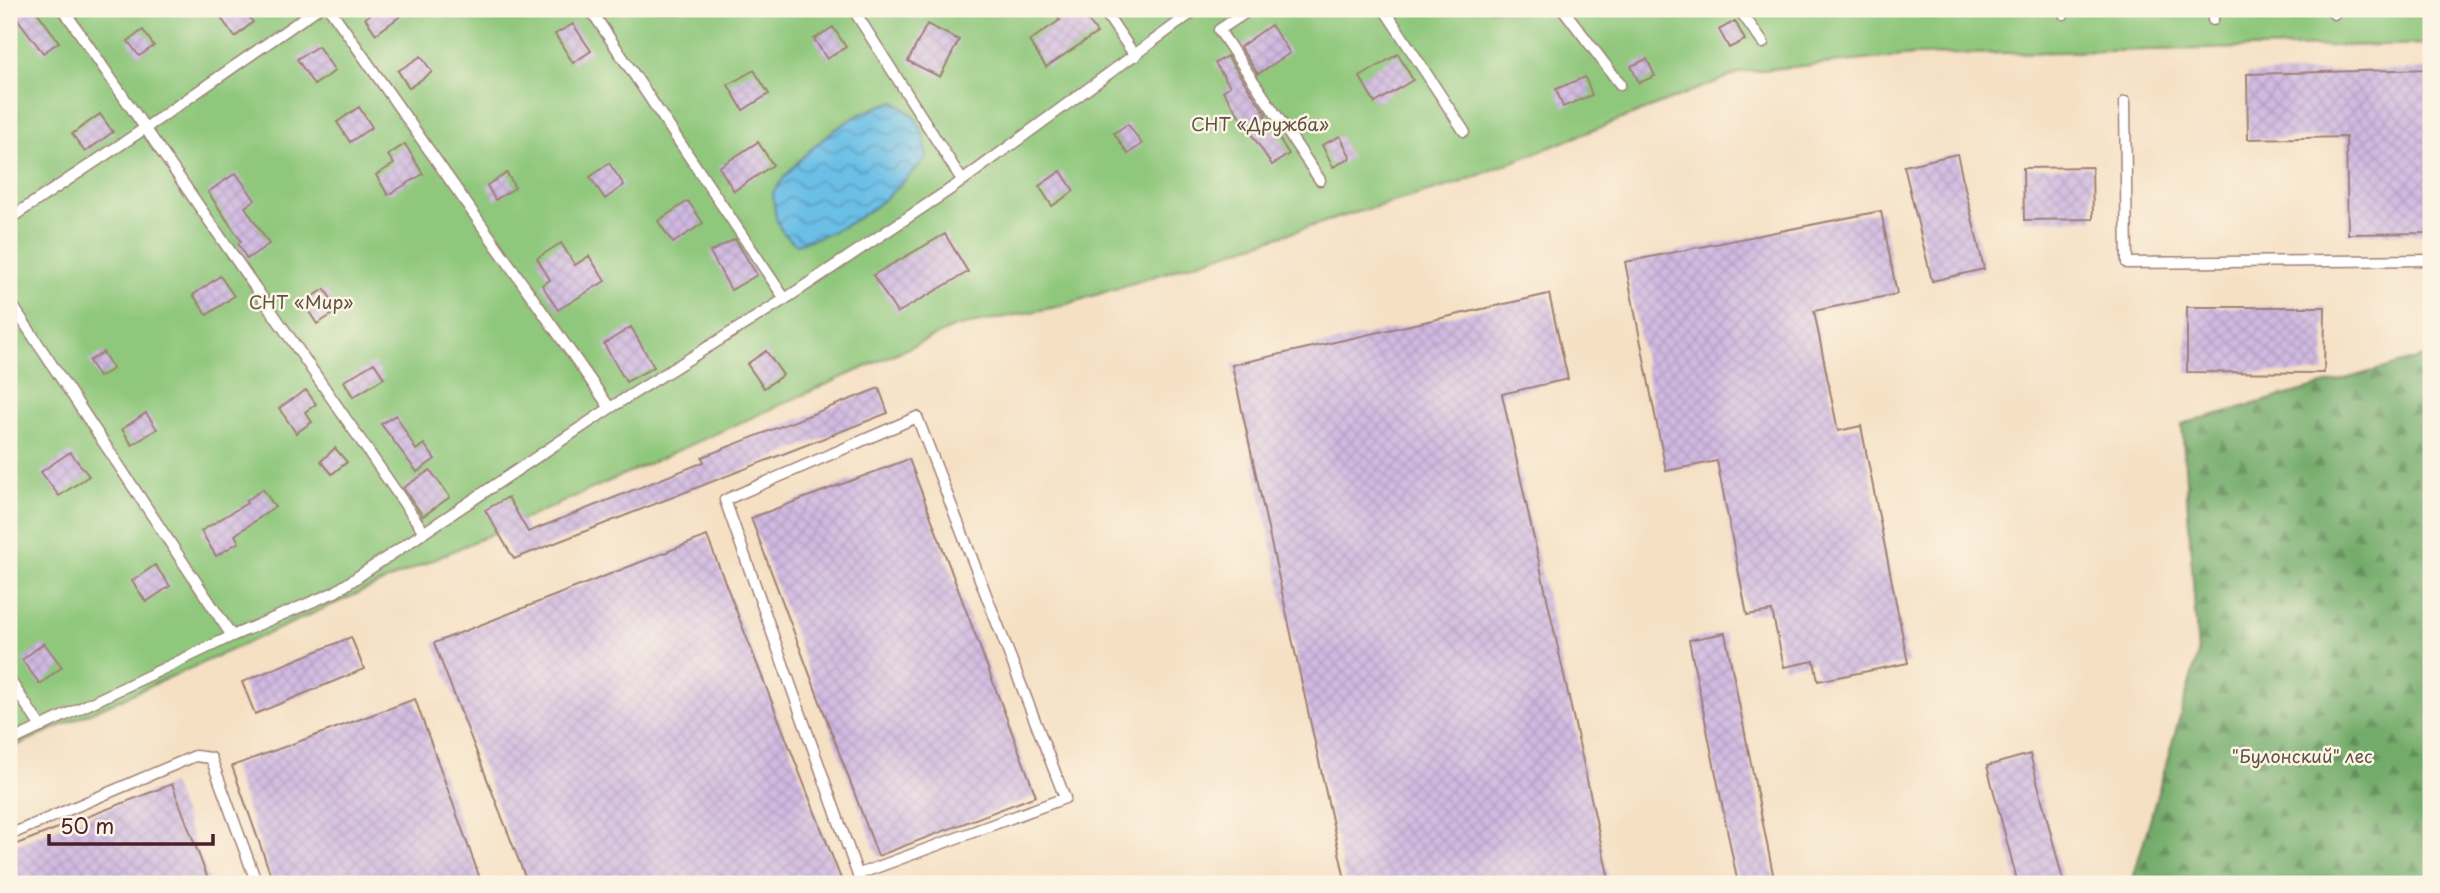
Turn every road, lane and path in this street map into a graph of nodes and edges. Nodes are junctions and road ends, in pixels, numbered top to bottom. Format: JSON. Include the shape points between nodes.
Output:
{"nodes":[{"id":1,"x":63,"y":9,"type":"edge"},
{"id":2,"x":330,"y":9,"type":"edge"},
{"id":3,"x":590,"y":9,"type":"edge"},
{"id":4,"x":853,"y":9,"type":"edge"},
{"id":5,"x":1103,"y":9,"type":"edge"},
{"id":6,"x":1197,"y":9,"type":"edge"},
{"id":7,"x":1251,"y":9,"type":"edge"},
{"id":8,"x":1384,"y":9,"type":"edge"},
{"id":9,"x":1563,"y":9,"type":"edge"},
{"id":10,"x":1739,"y":9,"type":"edge"},
{"id":11,"x":311,"y":10,"type":"edge"},
{"id":12,"x":1763,"y":43,"type":"dead end"},
{"id":13,"x":1135,"y":56,"type":"junction"},
{"id":14,"x":1620,"y":84,"type":"dead end"},
{"id":15,"x":2125,"y":102,"type":"dead end"},
{"id":16,"x":144,"y":129,"type":"junction"},
{"id":17,"x":1464,"y":131,"type":"dead end"},
{"id":18,"x":962,"y":180,"type":"junction"},
{"id":19,"x":1320,"y":180,"type":"dead end"},
{"id":20,"x":9,"y":219,"type":"edge"},
{"id":21,"x":2431,"y":260,"type":"edge"},
{"id":22,"x":785,"y":299,"type":"junction"},
{"id":23,"x":9,"y":300,"type":"edge"},
{"id":24,"x":610,"y":408,"type":"junction"},
{"id":25,"x":424,"y":533,"type":"junction"},
{"id":26,"x":232,"y":636,"type":"junction"},
{"id":27,"x":9,"y":679,"type":"edge"},
{"id":28,"x":41,"y":727,"type":"junction"},
{"id":29,"x":9,"y":741,"type":"edge"},
{"id":30,"x":9,"y":835,"type":"edge"},
{"id":31,"x":860,"y":879,"type":"edge"},
{"id":32,"x":257,"y":884,"type":"edge"}],
"edges":[{"from":1,"to":16,"type":"lane"},
{"from":2,"to":24,"type":"lane"},
{"from":3,"to":22,"type":"lane"},
{"from":4,"to":18,"type":"lane"},
{"from":5,"to":13,"type":"lane"},
{"from":6,"to":13,"type":"lane"},
{"from":7,"to":19,"type":"lane","via":[[1219,30]]},
{"from":8,"to":17,"type":"lane"},
{"from":9,"to":14,"type":"lane"},
{"from":10,"to":12,"type":"lane"},
{"from":11,"to":16,"type":"lane"},
{"from":13,"to":18,"type":"lane"},
{"from":15,"to":21,"type":"lane","via":[[2127,263]]},
{"from":16,"to":20,"type":"lane"},
{"from":16,"to":25,"type":"lane"},
{"from":18,"to":22,"type":"lane"},
{"from":22,"to":24,"type":"lane"},
{"from":23,"to":26,"type":"lane"},
{"from":24,"to":25,"type":"lane"},
{"from":25,"to":26,"type":"lane","via":[[335,592]]},
{"from":26,"to":28,"type":"lane"},
{"from":27,"to":28,"type":"lane"},
{"from":28,"to":29,"type":"lane"},
{"from":30,"to":32,"type":"lane","via":[[195,757],[211,758]]},
{"from":31,"to":31,"type":"lane","via":[[1065,798],[917,417],[725,500]]}]}
